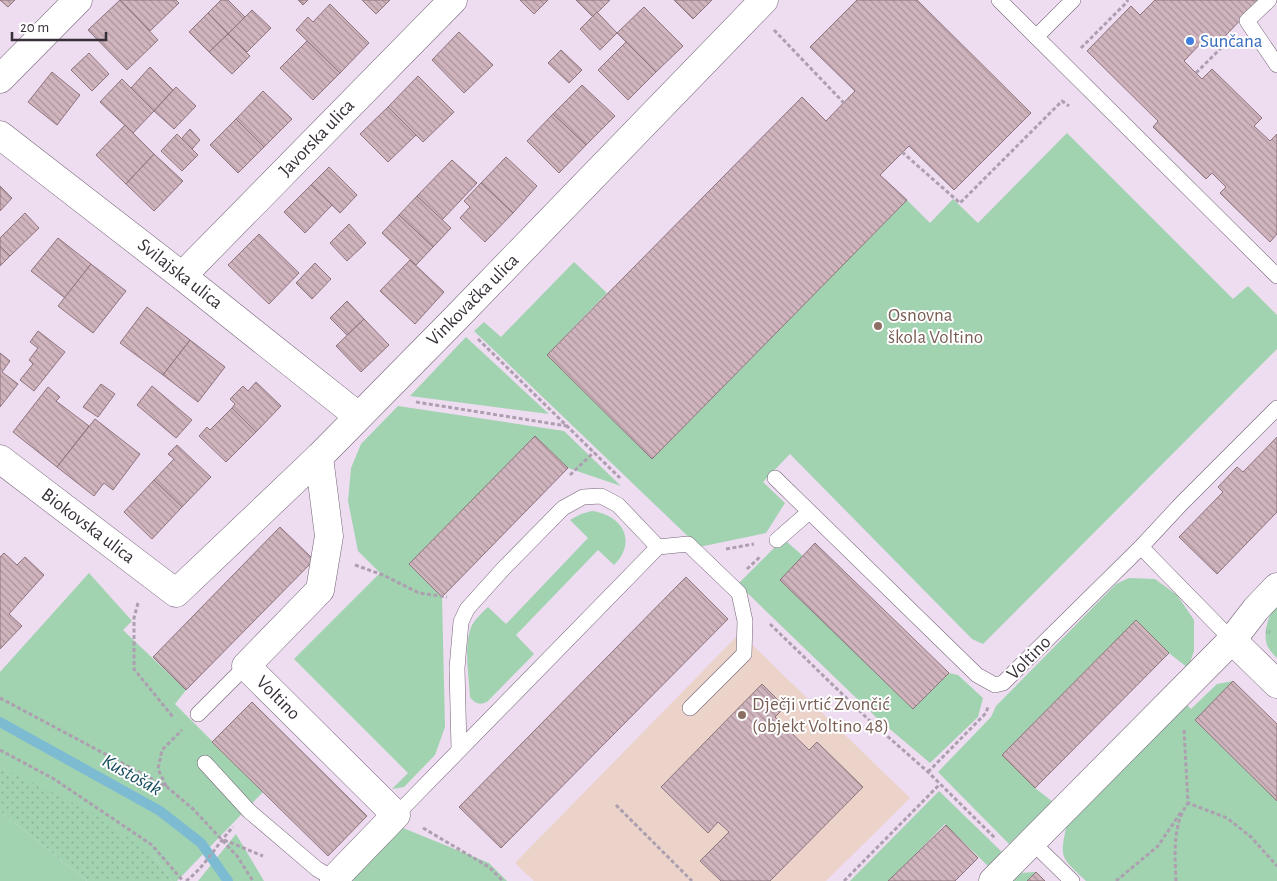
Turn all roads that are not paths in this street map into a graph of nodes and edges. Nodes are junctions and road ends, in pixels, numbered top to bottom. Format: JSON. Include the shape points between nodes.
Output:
{"nodes":[{"id":1,"x":78,"y":0,"type":"edge"},
{"id":2,"x":453,"y":0,"type":"edge"},
{"id":3,"x":999,"y":0,"type":"edge"},
{"id":4,"x":1073,"y":0,"type":"edge"},
{"id":5,"x":1269,"y":0,"type":"edge"},
{"id":6,"x":766,"y":12,"type":"edge"},
{"id":7,"x":1036,"y":37,"type":"junction"},
{"id":8,"x":1277,"y":65,"type":"edge"},
{"id":9,"x":0,"y":79,"type":"edge"},
{"id":10,"x":0,"y":135,"type":"edge"},
{"id":11,"x":182,"y":276,"type":"junction"},
{"id":12,"x":1277,"y":276,"type":"edge"},
{"id":13,"x":1277,"y":408,"type":"edge"},
{"id":14,"x":358,"y":416,"type":"junction"},
{"id":15,"x":319,"y":457,"type":"junction"},
{"id":16,"x":0,"y":459,"type":"edge"},
{"id":17,"x":774,"y":478,"type":"dead end"},
{"id":18,"x":809,"y":512,"type":"junction"},
{"id":19,"x":777,"y":540,"type":"road end"},
{"id":20,"x":658,"y":547,"type":"junction"},
{"id":21,"x":1141,"y":547,"type":"junction"},
{"id":22,"x":1277,"y":587,"type":"edge"},
{"id":23,"x":176,"y":593,"type":"joint"},
{"id":24,"x":1232,"y":640,"type":"junction"},
{"id":25,"x":246,"y":666,"type":"junction"},
{"id":26,"x":1277,"y":684,"type":"edge"},
{"id":27,"x":690,"y":708,"type":"dead end"},
{"id":28,"x":198,"y":714,"type":"road end"},
{"id":29,"x":460,"y":749,"type":"junction"},
{"id":30,"x":205,"y":763,"type":"road end"},
{"id":31,"x":396,"y":815,"type":"junction"},
{"id":32,"x":1023,"y":850,"type":"junction"},
{"id":33,"x":334,"y":880,"type":"edge"},
{"id":34,"x":993,"y":881,"type":"edge"},
{"id":35,"x":1072,"y":881,"type":"edge"}],
"edges":[{"from":1,"to":9,"type":"street"},
{"from":2,"to":11,"type":"street","name":"Javorska ulica"},
{"from":3,"to":7,"type":"lane"},
{"from":4,"to":7,"type":"lane"},
{"from":5,"to":8,"type":"lane","via":[[1247,21]]},
{"from":6,"to":14,"type":"street","name":"Vinkovačka ulica"},
{"from":7,"to":12,"type":"lane"},
{"from":10,"to":11,"type":"street","name":"Svilajska ulica"},
{"from":11,"to":14,"type":"street","name":"Svilajska ulica"},
{"from":13,"to":21,"type":"lane","name":"Voltino"},
{"from":14,"to":15,"type":"street","name":"Vinkovačka ulica"},
{"from":15,"to":23,"type":"street","name":"Vinkovačka ulica"},
{"from":15,"to":25,"type":"street","name":"Voltino","via":[[329,536],[320,590]]},
{"from":16,"to":23,"type":"street","name":"Biokovska ulica"},
{"from":17,"to":18,"type":"lane","name":"Voltino"},
{"from":18,"to":19,"type":"lane"},
{"from":18,"to":21,"type":"lane","name":"Voltino","via":[[977,675],[996,685],[1003,683]]},
{"from":20,"to":27,"type":"lane","via":[[688,544],[735,589],[744,621],[744,654]]},
{"from":20,"to":29,"type":"lane"},
{"from":20,"to":29,"type":"lane","via":[[618,505],[601,496],[583,497],[563,508],[503,568],[467,609],[461,622],[457,668]]},
{"from":21,"to":24,"type":"lane"},
{"from":22,"to":24,"type":"street"},
{"from":24,"to":26,"type":"street"},
{"from":24,"to":32,"type":"street"},
{"from":25,"to":28,"type":"lane"},
{"from":25,"to":31,"type":"street","name":"Voltino"},
{"from":29,"to":31,"type":"lane"},
{"from":30,"to":33,"type":"lane","via":[[249,811]]},
{"from":31,"to":33,"type":"street"},
{"from":32,"to":34,"type":"street"},
{"from":32,"to":35,"type":"lane"}]}
